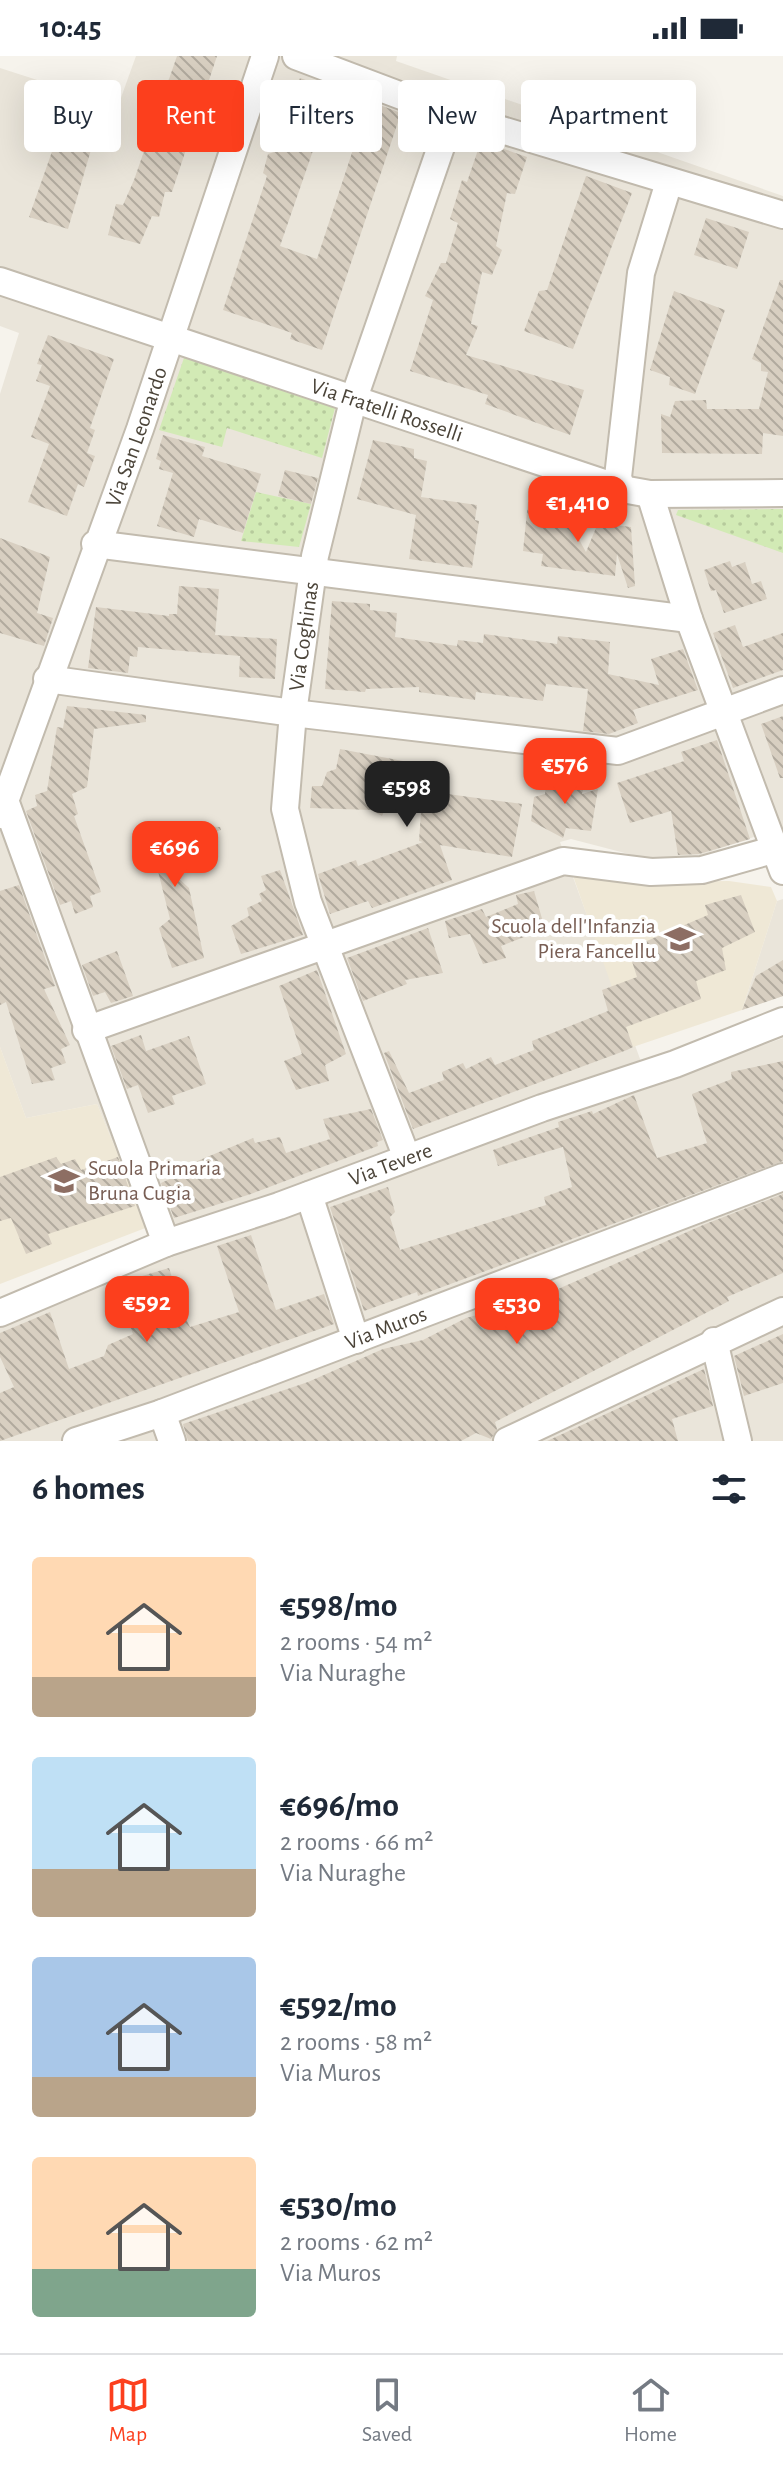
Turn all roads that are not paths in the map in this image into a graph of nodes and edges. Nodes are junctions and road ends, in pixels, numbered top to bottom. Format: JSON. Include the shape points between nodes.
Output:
{"nodes":[{"id":1,"x":265,"y":56,"type":"edge"},
{"id":2,"x":296,"y":56,"type":"edge"},
{"id":3,"x":398,"y":95,"type":"edge"},
{"id":4,"x":505,"y":131,"type":"edge"},
{"id":5,"x":439,"y":152,"type":"edge"},
{"id":6,"x":669,"y":182,"type":"junction"},
{"id":7,"x":783,"y":215,"type":"edge"},
{"id":8,"x":0,"y":281,"type":"edge"},
{"id":9,"x":169,"y":337,"type":"junction"},
{"id":10,"x":353,"y":401,"type":"junction"},
{"id":11,"x":622,"y":489,"type":"junction"},
{"id":12,"x":783,"y":493,"type":"edge"},
{"id":13,"x":650,"y":494,"type":"junction"},
{"id":14,"x":95,"y":544,"type":"junction"},
{"id":15,"x":311,"y":570,"type":"junction"},
{"id":16,"x":689,"y":619,"type":"junction"},
{"id":17,"x":47,"y":679,"type":"junction"},
{"id":18,"x":783,"y":690,"type":"edge"},
{"id":19,"x":724,"y":711,"type":"junction"},
{"id":20,"x":293,"y":713,"type":"junction"},
{"id":21,"x":3,"y":809,"type":"edge"},
{"id":22,"x":780,"y":856,"type":"edge"},
{"id":23,"x":325,"y":947,"type":"junction"},
{"id":24,"x":783,"y":1021,"type":"edge"},
{"id":25,"x":86,"y":1030,"type":"junction"},
{"id":26,"x":407,"y":1158,"type":"junction"},
{"id":27,"x":783,"y":1177,"type":"edge"},
{"id":28,"x":309,"y":1195,"type":"junction"},
{"id":29,"x":166,"y":1243,"type":"junction"},
{"id":30,"x":783,"y":1311,"type":"edge"},
{"id":31,"x":0,"y":1313,"type":"edge"},
{"id":32,"x":356,"y":1340,"type":"junction"},
{"id":33,"x":714,"y":1341,"type":"junction"},
{"id":34,"x":162,"y":1413,"type":"junction"},
{"id":35,"x":76,"y":1441,"type":"edge"},
{"id":36,"x":172,"y":1441,"type":"edge"},
{"id":37,"x":507,"y":1441,"type":"edge"},
{"id":38,"x":738,"y":1441,"type":"edge"}],
"edges":[{"from":1,"to":9,"type":"street","name":"Via San Leonardo"},
{"from":2,"to":3,"type":"street"},
{"from":4,"to":6,"type":"street"},
{"from":5,"to":10,"type":"street","name":"Via Coghinas"},
{"from":6,"to":7,"type":"street"},
{"from":6,"to":11,"type":"street","via":[[641,273],[618,477]]},
{"from":8,"to":9,"type":"street","name":"Via Fratelli Rosselli"},
{"from":9,"to":10,"type":"street","name":"Via Fratelli Rosselli"},
{"from":9,"to":14,"type":"street","name":"Via San Leonardo"},
{"from":10,"to":11,"type":"street","name":"Via Fratelli Rosselli"},
{"from":10,"to":15,"type":"street","name":"Via Coghinas"},
{"from":11,"to":13,"type":"street","name":"Via Fratelli Rosselli"},
{"from":12,"to":13,"type":"street","name":"Via Fratelli Rosselli"},
{"from":13,"to":16,"type":"street"},
{"from":14,"to":15,"type":"street"},
{"from":14,"to":17,"type":"street","name":"Via San Leonardo"},
{"from":15,"to":16,"type":"street"},
{"from":15,"to":20,"type":"street","name":"Via Coghinas"},
{"from":16,"to":19,"type":"street"},
{"from":17,"to":20,"type":"street"},
{"from":17,"to":21,"type":"street","name":"Via San Leonardo"},
{"from":18,"to":19,"type":"street"},
{"from":19,"to":20,"type":"street","via":[[618,751]]},
{"from":19,"to":22,"type":"street"},
{"from":20,"to":23,"type":"street","name":"Via Coghinas","via":[[285,809]]},
{"from":21,"to":25,"type":"street"},
{"from":22,"to":23,"type":"street","via":[[702,870],[651,872],[563,861]]},
{"from":23,"to":25,"type":"street"},
{"from":23,"to":26,"type":"street","name":"Via Coghinas"},
{"from":24,"to":26,"type":"street","name":"Via Tevere"},
{"from":25,"to":29,"type":"street"},
{"from":26,"to":28,"type":"street","name":"Via Tevere"},
{"from":27,"to":32,"type":"street","name":"Via Muros"},
{"from":28,"to":29,"type":"street","name":"Via Tevere"},
{"from":28,"to":32,"type":"street"},
{"from":29,"to":31,"type":"street","name":"Via Tevere"},
{"from":30,"to":33,"type":"street"},
{"from":32,"to":34,"type":"street","name":"Via Muros"},
{"from":33,"to":37,"type":"street"},
{"from":33,"to":38,"type":"street"},
{"from":34,"to":35,"type":"street","name":"Via Muros"},
{"from":34,"to":36,"type":"street"}]}
